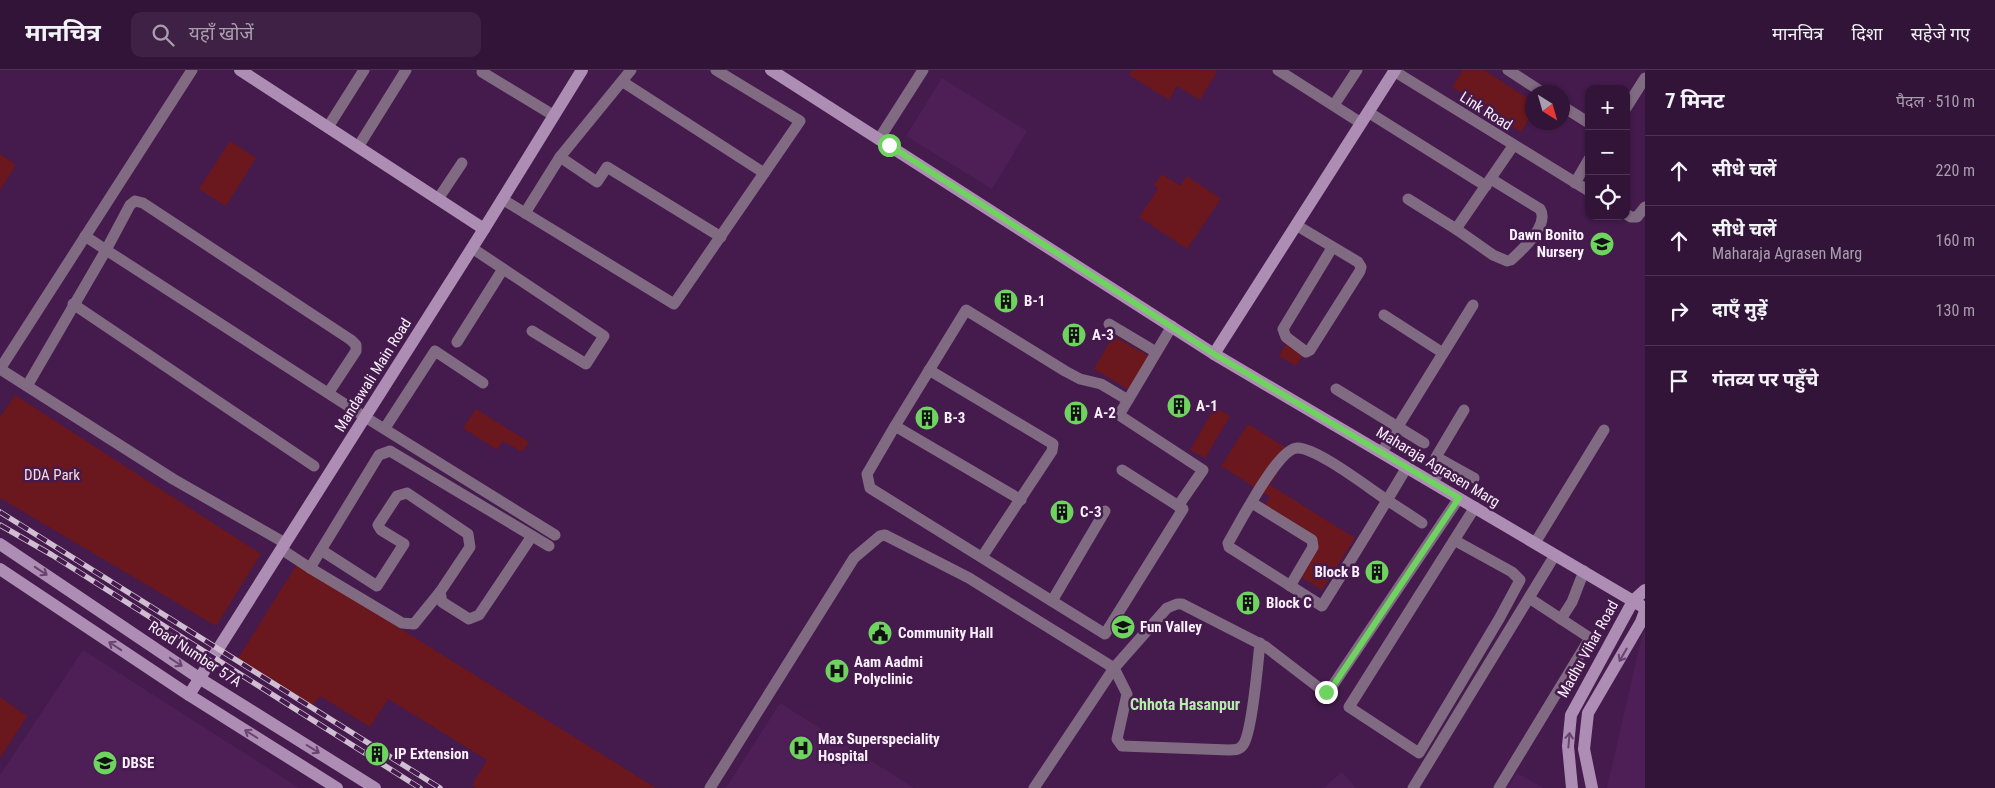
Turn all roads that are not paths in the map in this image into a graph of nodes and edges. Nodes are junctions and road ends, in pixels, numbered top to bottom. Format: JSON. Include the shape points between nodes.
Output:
{"nodes":[{"id":1,"x":192,"y":70,"type":"edge"},
{"id":2,"x":364,"y":70,"type":"edge"},
{"id":3,"x":406,"y":70,"type":"edge"},
{"id":4,"x":582,"y":70,"type":"edge"},
{"id":5,"x":631,"y":70,"type":"edge"},
{"id":6,"x":716,"y":70,"type":"edge"},
{"id":7,"x":771,"y":70,"type":"edge"},
{"id":8,"x":923,"y":70,"type":"edge"},
{"id":9,"x":1278,"y":70,"type":"edge"},
{"id":10,"x":1357,"y":70,"type":"edge"},
{"id":11,"x":1508,"y":70,"type":"edge"},
{"id":12,"x":1395,"y":71,"type":"edge"},
{"id":13,"x":246,"y":72,"type":"edge"},
{"id":14,"x":482,"y":72,"type":"dead end"},
{"id":15,"x":1645,"y":78,"type":"edge"},
{"id":16,"x":623,"y":82,"type":"junction"},
{"id":17,"x":1531,"y":85,"type":"edge"},
{"id":18,"x":1630,"y":102,"type":"edge"},
{"id":19,"x":1334,"y":105,"type":"junction"},
{"id":20,"x":1570,"y":111,"type":"edge"},
{"id":21,"x":553,"y":115,"type":"junction"},
{"id":22,"x":1365,"y":118,"type":"junction"},
{"id":23,"x":1585,"y":120,"type":"edge"},
{"id":24,"x":328,"y":127,"type":"junction"},
{"id":25,"x":879,"y":139,"type":"junction"},
{"id":26,"x":1513,"y":146,"type":"junction"},
{"id":27,"x":358,"y":147,"type":"junction"},
{"id":28,"x":560,"y":157,"type":"junction"},
{"id":29,"x":462,"y":163,"type":"dead end"},
{"id":30,"x":1585,"y":167,"type":"edge"},
{"id":31,"x":764,"y":173,"type":"junction"},
{"id":32,"x":1488,"y":183,"type":"junction"},
{"id":33,"x":1575,"y":183,"type":"junction"},
{"id":34,"x":1585,"y":189,"type":"edge"},
{"id":35,"x":438,"y":199,"type":"junction"},
{"id":36,"x":502,"y":199,"type":"junction"},
{"id":37,"x":1408,"y":199,"type":"dead end"},
{"id":38,"x":1645,"y":207,"type":"edge"},
{"id":39,"x":525,"y":213,"type":"junction"},
{"id":40,"x":1630,"y":216,"type":"edge"},
{"id":41,"x":1296,"y":224,"type":"junction"},
{"id":42,"x":484,"y":229,"type":"junction"},
{"id":43,"x":1456,"y":229,"type":"junction"},
{"id":44,"x":85,"y":236,"type":"junction"},
{"id":45,"x":721,"y":237,"type":"junction"},
{"id":46,"x":472,"y":248,"type":"junction"},
{"id":47,"x":1332,"y":248,"type":"junction"},
{"id":48,"x":106,"y":250,"type":"junction"},
{"id":49,"x":503,"y":269,"type":"junction"},
{"id":50,"x":73,"y":304,"type":"junction"},
{"id":51,"x":1473,"y":306,"type":"dead end"},
{"id":52,"x":1384,"y":315,"type":"dead end"},
{"id":53,"x":1109,"y":324,"type":"dead end"},
{"id":54,"x":1172,"y":326,"type":"junction"},
{"id":55,"x":532,"y":331,"type":"dead end"},
{"id":56,"x":457,"y":342,"type":"dead end"},
{"id":57,"x":1156,"y":352,"type":"junction"},
{"id":58,"x":1443,"y":353,"type":"junction"},
{"id":59,"x":1214,"y":354,"type":"junction"},
{"id":60,"x":0,"y":369,"type":"edge"},
{"id":61,"x":929,"y":370,"type":"junction"},
{"id":62,"x":483,"y":383,"type":"dead end"},
{"id":63,"x":27,"y":386,"type":"junction"},
{"id":64,"x":1336,"y":389,"type":"dead end"},
{"id":65,"x":329,"y":392,"type":"junction"},
{"id":66,"x":1128,"y":400,"type":"junction"},
{"id":67,"x":1464,"y":410,"type":"dead end"},
{"id":68,"x":365,"y":416,"type":"junction"},
{"id":69,"x":895,"y":426,"type":"junction"},
{"id":70,"x":386,"y":428,"type":"junction"},
{"id":71,"x":1398,"y":428,"type":"junction"},
{"id":72,"x":1604,"y":430,"type":"dead end"},
{"id":73,"x":1424,"y":443,"type":"dead end"},
{"id":74,"x":1382,"y":452,"type":"junction"},
{"id":75,"x":1445,"y":462,"type":"junction"},
{"id":76,"x":314,"y":466,"type":"dead end"},
{"id":77,"x":1408,"y":468,"type":"junction"},
{"id":78,"x":1122,"y":470,"type":"dead end"},
{"id":79,"x":1474,"y":478,"type":"dead end"},
{"id":80,"x":1432,"y":482,"type":"junction"},
{"id":81,"x":1459,"y":498,"type":"junction"},
{"id":82,"x":1021,"y":500,"type":"junction"},
{"id":83,"x":1387,"y":500,"type":"junction"},
{"id":84,"x":1252,"y":503,"type":"junction"},
{"id":85,"x":1178,"y":506,"type":"junction"},
{"id":86,"x":1475,"y":507,"type":"junction"},
{"id":87,"x":1105,"y":511,"type":"dead end"},
{"id":88,"x":1422,"y":523,"type":"dead end"},
{"id":89,"x":555,"y":535,"type":"dead end"},
{"id":90,"x":532,"y":536,"type":"junction"},
{"id":91,"x":1454,"y":540,"type":"junction"},
{"id":92,"x":1535,"y":543,"type":"junction"},
{"id":93,"x":0,"y":544,"type":"edge"},
{"id":94,"x":283,"y":546,"type":"junction"},
{"id":95,"x":549,"y":546,"type":"dead end"},
{"id":96,"x":321,"y":550,"type":"junction"},
{"id":97,"x":1556,"y":555,"type":"junction"},
{"id":98,"x":982,"y":557,"type":"junction"},
{"id":99,"x":310,"y":568,"type":"junction"},
{"id":100,"x":0,"y":569,"type":"edge"},
{"id":101,"x":1584,"y":571,"type":"junction"},
{"id":102,"x":1290,"y":586,"type":"junction"},
{"id":103,"x":1645,"y":590,"type":"edge"},
{"id":104,"x":440,"y":592,"type":"junction"},
{"id":105,"x":1529,"y":598,"type":"junction"},
{"id":106,"x":1052,"y":601,"type":"junction"},
{"id":107,"x":1633,"y":601,"type":"junction"},
{"id":108,"x":1644,"y":614,"type":"edge"},
{"id":109,"x":1626,"y":615,"type":"junction"},
{"id":110,"x":1561,"y":619,"type":"junction"},
{"id":111,"x":1260,"y":643,"type":"junction"},
{"id":112,"x":1114,"y":668,"type":"junction"},
{"id":113,"x":200,"y":678,"type":"junction"},
{"id":114,"x":189,"y":695,"type":"junction"},
{"id":115,"x":337,"y":788,"type":"edge"},
{"id":116,"x":375,"y":788,"type":"edge"},
{"id":117,"x":710,"y":788,"type":"edge"},
{"id":118,"x":1034,"y":788,"type":"edge"},
{"id":119,"x":1413,"y":788,"type":"edge"},
{"id":120,"x":1498,"y":788,"type":"edge"},
{"id":121,"x":1572,"y":788,"type":"edge"},
{"id":122,"x":1592,"y":788,"type":"edge"}],
"edges":[{"from":1,"to":44,"type":"street"},
{"from":2,"to":24,"type":"street"},
{"from":3,"to":27,"type":"street"},
{"from":4,"to":21,"type":"street","name":"Mandawali Main Road"},
{"from":5,"to":16,"type":"street"},
{"from":6,"to":31,"type":"street","via":[[800,121]]},
{"from":7,"to":25,"type":"street","name":"Maharaja Agrasen Marg"},
{"from":8,"to":25,"type":"street"},
{"from":9,"to":19,"type":"street"},
{"from":10,"to":19,"type":"street"},
{"from":11,"to":17,"type":"street"},
{"from":12,"to":22,"type":"street"},
{"from":12,"to":26,"type":"street","name":"Link Road"},
{"from":13,"to":24,"type":"street"},
{"from":14,"to":21,"type":"street"},
{"from":15,"to":18,"type":"street"},
{"from":16,"to":28,"type":"street"},
{"from":16,"to":31,"type":"street"},
{"from":19,"to":22,"type":"street"},
{"from":20,"to":23,"type":"street"},
{"from":21,"to":36,"type":"street","name":"Mandawali Main Road"},
{"from":22,"to":32,"type":"street"},
{"from":22,"to":41,"type":"street"},
{"from":24,"to":27,"type":"street"},
{"from":25,"to":54,"type":"street","name":"Maharaja Agrasen Marg"},
{"from":26,"to":32,"type":"street"},
{"from":26,"to":33,"type":"street","name":"Link Road"},
{"from":27,"to":35,"type":"street"},
{"from":28,"to":39,"type":"street"},
{"from":28,"to":45,"type":"street","via":[[597,182],[607,167]]},
{"from":29,"to":35,"type":"street"},
{"from":30,"to":33,"type":"street"},
{"from":31,"to":45,"type":"street"},
{"from":32,"to":43,"type":"street"},
{"from":32,"to":43,"type":"street","via":[[1540,209],[1542,220],[1530,241],[1508,261],[1493,255]]},
{"from":33,"to":34,"type":"street","name":"Link Road"},
{"from":35,"to":42,"type":"street"},
{"from":36,"to":39,"type":"street"},
{"from":36,"to":42,"type":"street","name":"Mandawali Main Road"},
{"from":37,"to":43,"type":"street"},
{"from":38,"to":40,"type":"street","via":[[1637,217]]},
{"from":39,"to":45,"type":"street","via":[[674,304]]},
{"from":41,"to":47,"type":"street"},
{"from":41,"to":59,"type":"street"},
{"from":42,"to":46,"type":"street","name":"Mandawali Main Road"},
{"from":44,"to":48,"type":"street"},
{"from":44,"to":60,"type":"street"},
{"from":46,"to":49,"type":"street"},
{"from":46,"to":68,"type":"street","name":"Mandawali Main Road"},
{"from":47,"to":47,"type":"street","via":[[1358,262],[1361,267],[1306,352],[1286,337],[1283,329]]},
{"from":48,"to":50,"type":"street"},
{"from":48,"to":65,"type":"street"},
{"from":48,"to":65,"type":"street","via":[[130,205],[135,201],[143,203],[356,345],[356,351]]},
{"from":49,"to":55,"type":"street","via":[[604,336],[586,364]]},
{"from":49,"to":56,"type":"street"},
{"from":50,"to":63,"type":"street"},
{"from":50,"to":76,"type":"street"},
{"from":51,"to":58,"type":"street"},
{"from":52,"to":58,"type":"street"},
{"from":53,"to":57,"type":"street"},
{"from":54,"to":57,"type":"street"},
{"from":54,"to":59,"type":"street","name":"Maharaja Agrasen Marg"},
{"from":57,"to":66,"type":"street"},
{"from":58,"to":71,"type":"street"},
{"from":59,"to":74,"type":"street","name":"Maharaja Agrasen Marg"},
{"from":60,"to":63,"type":"street"},
{"from":61,"to":66,"type":"street","via":[[966,310],[1065,371],[1101,384]]},
{"from":61,"to":69,"type":"street"},
{"from":61,"to":82,"type":"street","via":[[1053,444],[1052,451]]},
{"from":62,"to":70,"type":"street","via":[[435,351]]},
{"from":63,"to":94,"type":"street"},
{"from":64,"to":71,"type":"street"},
{"from":65,"to":68,"type":"street"},
{"from":66,"to":85,"type":"street","via":[[1119,415],[1203,470]]},
{"from":67,"to":75,"type":"street","via":[[1436,457]]},
{"from":68,"to":70,"type":"street"},
{"from":68,"to":94,"type":"street","name":"Mandawali Main Road"},
{"from":69,"to":82,"type":"street"},
{"from":69,"to":98,"type":"street","via":[[867,474],[870,488]]},
{"from":70,"to":89,"type":"street"},
{"from":71,"to":73,"type":"street"},
{"from":71,"to":74,"type":"street"},
{"from":72,"to":92,"type":"street"},
{"from":74,"to":77,"type":"street","name":"Maharaja Agrasen Marg"},
{"from":75,"to":79,"type":"street"},
{"from":75,"to":80,"type":"street"},
{"from":77,"to":80,"type":"street","name":"Maharaja Agrasen Marg"},
{"from":77,"to":83,"type":"street"},
{"from":78,"to":85,"type":"street"},
{"from":80,"to":81,"type":"street","name":"Maharaja Agrasen Marg"},
{"from":81,"to":86,"type":"street","name":"Maharaja Agrasen Marg"},
{"from":81,"to":111,"type":"street","via":[[1329,691],[1322,690]]},
{"from":82,"to":98,"type":"street"},
{"from":83,"to":84,"type":"street","via":[[1320,456],[1298,448],[1290,450],[1267,475]]},
{"from":83,"to":88,"type":"street"},
{"from":83,"to":102,"type":"street","via":[[1322,606]]},
{"from":84,"to":102,"type":"street","via":[[1312,540],[1313,547]]},
{"from":84,"to":102,"type":"street","via":[[1228,543],[1229,547]]},
{"from":85,"to":106,"type":"street","via":[[1183,509],[1106,634]]},
{"from":86,"to":91,"type":"street"},
{"from":86,"to":92,"type":"street","name":"Maharaja Agrasen Marg"},
{"from":87,"to":106,"type":"street"},
{"from":90,"to":95,"type":"street"},
{"from":90,"to":96,"type":"street","via":[[390,450],[379,455]]},
{"from":90,"to":104,"type":"street","via":[[479,615],[469,619],[442,602]]},
{"from":91,"to":91,"type":"street","via":[[1512,572],[1520,580],[1419,752],[1349,707]]},
{"from":92,"to":97,"type":"street","name":"Maharaja Agrasen Marg"},
{"from":93,"to":113,"type":"street","name":"Road Number 57A","one_way":true},
{"from":94,"to":99,"type":"street"},
{"from":94,"to":113,"type":"street","name":"Mandawali Main Road"},
{"from":96,"to":99,"type":"street"},
{"from":96,"to":104,"type":"street","via":[[377,586],[404,544],[378,525],[397,496],[407,493],[468,534],[470,547]]},
{"from":97,"to":101,"type":"street","name":"Maharaja Agrasen Marg"},
{"from":97,"to":105,"type":"street"},
{"from":98,"to":106,"type":"street"},
{"from":99,"to":104,"type":"street","via":[[402,623],[414,624]]},
{"from":114,"to":100,"type":"street","one_way":true},
{"from":101,"to":107,"type":"street","name":"Maharaja Agrasen Marg"},
{"from":101,"to":110,"type":"street","via":[[1572,602]]},
{"from":103,"to":107,"type":"street","name":"Madhu Vihar Road"},
{"from":105,"to":110,"type":"street"},
{"from":105,"to":119,"type":"street"},
{"from":107,"to":108,"type":"street","name":"Maharaja Agrasen Marg"},
{"from":107,"to":109,"type":"street","name":"Madhu Vihar Road"},
{"from":108,"to":109,"type":"street"},
{"from":108,"to":122,"type":"street","one_way":true,"via":[[1588,713],[1584,749]]},
{"from":121,"to":109,"type":"street","name":"Madhu Vihar Road","one_way":true,"via":[[1568,746],[1571,714]]},
{"from":110,"to":120,"type":"street","via":[[1590,638]]},
{"from":111,"to":112,"type":"street","via":[[1177,604],[1167,608]]},
{"from":111,"to":112,"type":"street","via":[[1249,730],[1245,742],[1237,750],[1122,746],[1117,740],[1127,694]]},
{"from":112,"to":117,"type":"street","via":[[969,578],[885,535],[880,536],[854,558]]},
{"from":112,"to":118,"type":"street"},
{"from":113,"to":114,"type":"street","name":"Mandawali Main Road"},
{"from":113,"to":116,"type":"street","name":"Road Number 57A","one_way":true},
{"from":115,"to":114,"type":"street","one_way":true}]}
